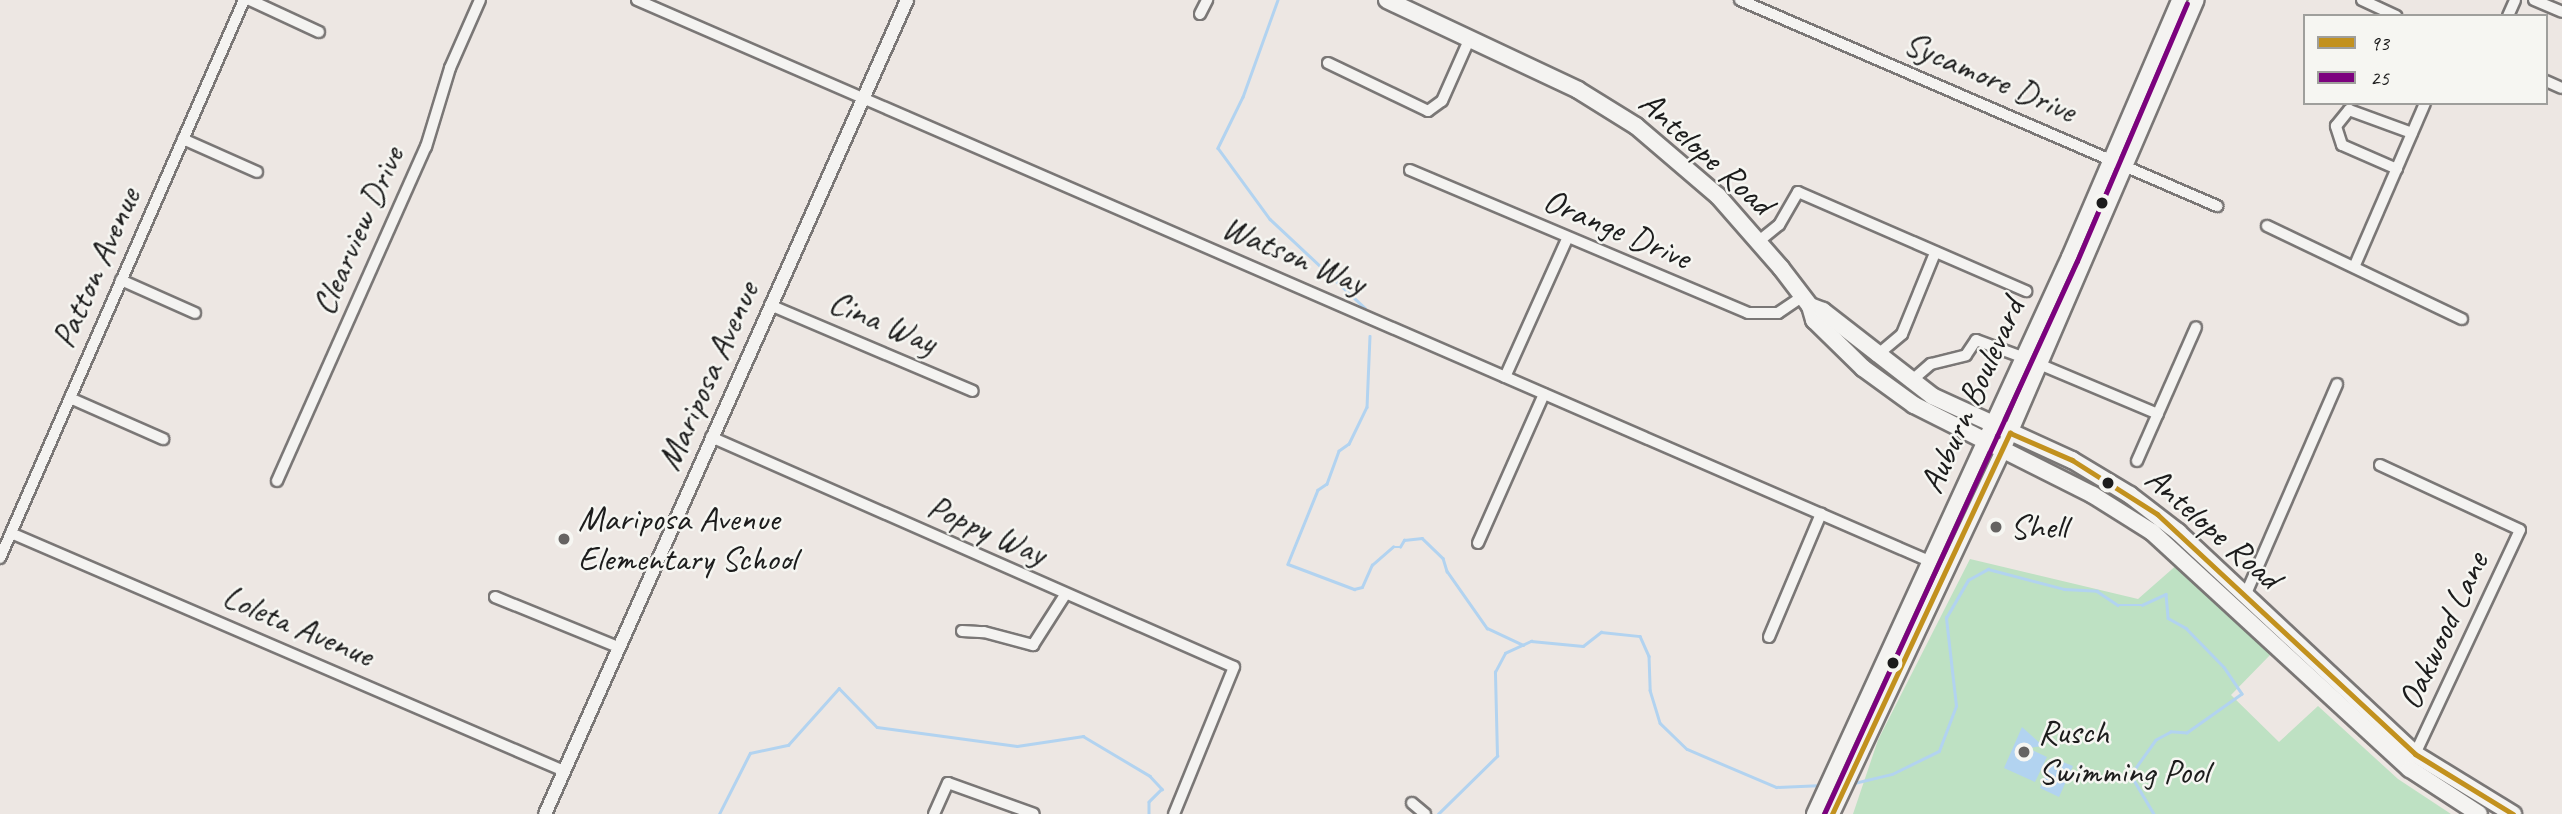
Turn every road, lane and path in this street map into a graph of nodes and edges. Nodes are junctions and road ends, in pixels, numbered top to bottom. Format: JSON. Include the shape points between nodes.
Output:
{"nodes":[{"id":1,"x":244,"y":0,"type":"edge"},
{"id":2,"x":250,"y":0,"type":"edge"},
{"id":3,"x":480,"y":0,"type":"edge"},
{"id":4,"x":637,"y":0,"type":"edge"},
{"id":5,"x":907,"y":0,"type":"edge"},
{"id":6,"x":1207,"y":0,"type":"edge"},
{"id":7,"x":1387,"y":0,"type":"edge"},
{"id":8,"x":1740,"y":0,"type":"edge"},
{"id":9,"x":2179,"y":0,"type":"edge"},
{"id":10,"x":2197,"y":0,"type":"edge"},
{"id":11,"x":2362,"y":0,"type":"edge"},
{"id":12,"x":2395,"y":0,"type":"edge"},
{"id":13,"x":2534,"y":0,"type":"edge"},
{"id":14,"x":2562,"y":12,"type":"edge"},
{"id":15,"x":1200,"y":14,"type":"dead end"},
{"id":16,"x":2393,"y":14,"type":"edge"},
{"id":17,"x":319,"y":32,"type":"dead end"},
{"id":18,"x":1469,"y":40,"type":"junction"},
{"id":19,"x":1328,"y":63,"type":"dead end"},
{"id":20,"x":861,"y":101,"type":"junction"},
{"id":21,"x":2424,"y":105,"type":"edge"},
{"id":22,"x":2412,"y":133,"type":"junction"},
{"id":23,"x":183,"y":139,"type":"junction"},
{"id":24,"x":2112,"y":160,"type":"junction"},
{"id":25,"x":2126,"y":167,"type":"junction"},
{"id":26,"x":2397,"y":169,"type":"junction"},
{"id":27,"x":1410,"y":170,"type":"dead end"},
{"id":28,"x":257,"y":172,"type":"dead end"},
{"id":29,"x":2217,"y":206,"type":"dead end"},
{"id":30,"x":2267,"y":226,"type":"dead end"},
{"id":31,"x":1567,"y":239,"type":"junction"},
{"id":32,"x":1759,"y":242,"type":"junction"},
{"id":33,"x":1936,"y":253,"type":"junction"},
{"id":34,"x":2355,"y":265,"type":"junction"},
{"id":35,"x":121,"y":280,"type":"junction"},
{"id":36,"x":2026,"y":291,"type":"dead end"},
{"id":37,"x":1807,"y":301,"type":"junction"},
{"id":38,"x":770,"y":305,"type":"junction"},
{"id":39,"x":195,"y":313,"type":"dead end"},
{"id":40,"x":2462,"y":319,"type":"dead end"},
{"id":41,"x":2196,"y":327,"type":"dead end"},
{"id":42,"x":1876,"y":356,"type":"junction"},
{"id":43,"x":2022,"y":357,"type":"junction"},
{"id":44,"x":2039,"y":364,"type":"junction"},
{"id":45,"x":1505,"y":377,"type":"junction"},
{"id":46,"x":1910,"y":382,"type":"junction"},
{"id":47,"x":2337,"y":384,"type":"dead end"},
{"id":48,"x":973,"y":391,"type":"dead end"},
{"id":49,"x":1544,"y":394,"type":"junction"},
{"id":50,"x":70,"y":398,"type":"junction"},
{"id":51,"x":2158,"y":414,"type":"junction"},
{"id":52,"x":1991,"y":426,"type":"junction"},
{"id":53,"x":2010,"y":433,"type":"junction"},
{"id":54,"x":711,"y":438,"type":"junction"},
{"id":55,"x":163,"y":439,"type":"dead end"},
{"id":56,"x":1984,"y":443,"type":"junction"},
{"id":57,"x":2002,"y":452,"type":"junction"},
{"id":58,"x":2137,"y":461,"type":"dead end"},
{"id":59,"x":2380,"y":465,"type":"dead end"},
{"id":60,"x":277,"y":481,"type":"dead end"},
{"id":61,"x":1821,"y":514,"type":"junction"},
{"id":62,"x":11,"y":533,"type":"junction"},
{"id":63,"x":1478,"y":543,"type":"dead end"},
{"id":64,"x":0,"y":558,"type":"edge"},
{"id":65,"x":1929,"y":561,"type":"junction"},
{"id":66,"x":1065,"y":596,"type":"junction"},
{"id":67,"x":2245,"y":596,"type":"junction"},
{"id":68,"x":495,"y":597,"type":"dead end"},
{"id":69,"x":962,"y":631,"type":"dead end"},
{"id":70,"x":1769,"y":637,"type":"dead end"},
{"id":71,"x":618,"y":647,"type":"junction"},
{"id":72,"x":2415,"y":754,"type":"junction"},
{"id":73,"x":564,"y":771,"type":"junction"},
{"id":74,"x":1412,"y":803,"type":"dead end"},
{"id":75,"x":545,"y":814,"type":"edge"},
{"id":76,"x":934,"y":814,"type":"edge"},
{"id":77,"x":1034,"y":814,"type":"edge"},
{"id":78,"x":1174,"y":814,"type":"edge"},
{"id":79,"x":1425,"y":814,"type":"edge"},
{"id":80,"x":1814,"y":814,"type":"edge"},
{"id":81,"x":1832,"y":814,"type":"edge"},
{"id":82,"x":2479,"y":814,"type":"edge"},
{"id":83,"x":2513,"y":814,"type":"edge"}],
"edges":[{"from":1,"to":23,"type":"street","name":"Patton Avenue"},
{"from":2,"to":17,"type":"street"},
{"from":3,"to":60,"type":"street","name":"Clearview Drive","via":[[450,68],[426,147]]},
{"from":4,"to":20,"type":"street","name":"Watson Way"},
{"from":5,"to":20,"type":"street","name":"Mariposa Avenue"},
{"from":6,"to":15,"type":"street"},
{"from":7,"to":18,"type":"main road","name":"Antelope Road"},
{"from":8,"to":24,"type":"street","name":"Sycamore Drive"},
{"from":9,"to":24,"type":"main road","name":"Auburn Boulevard"},
{"from":10,"to":25,"type":"main road","name":"Auburn Boulevard"},
{"from":11,"to":16,"type":"street"},
{"from":12,"to":16,"type":"street"},
{"from":13,"to":14,"type":"street"},
{"from":18,"to":19,"type":"street","via":[[1442,101],[1429,111]]},
{"from":18,"to":32,"type":"main road","name":"Antelope Road","via":[[1578,90],[1636,126],[1718,196]]},
{"from":20,"to":38,"type":"street","name":"Mariposa Avenue"},
{"from":20,"to":45,"type":"street","name":"Watson Way"},
{"from":21,"to":22,"type":"street"},
{"from":22,"to":26,"type":"street"},
{"from":22,"to":26,"type":"street","via":[[2349,110],[2336,126],[2342,145]]},
{"from":23,"to":28,"type":"street"},
{"from":23,"to":35,"type":"street","name":"Patton Avenue"},
{"from":24,"to":25,"type":"street","name":"Sycamore Drive"},
{"from":24,"to":43,"type":"main road","name":"Auburn Boulevard"},
{"from":25,"to":29,"type":"street","name":"Sycamore Drive"},
{"from":25,"to":44,"type":"main road","name":"Auburn Boulevard"},
{"from":26,"to":34,"type":"street"},
{"from":27,"to":31,"type":"street","name":"Orange Drive"},
{"from":30,"to":34,"type":"street"},
{"from":31,"to":37,"type":"street","name":"Orange Drive","via":[[1758,316]]},
{"from":31,"to":45,"type":"street"},
{"from":32,"to":33,"type":"street","via":[[1779,225],[1798,192]]},
{"from":32,"to":37,"type":"main road","name":"Antelope Road"},
{"from":33,"to":36,"type":"street"},
{"from":33,"to":42,"type":"street","via":[[1902,334]]},
{"from":34,"to":40,"type":"street"},
{"from":35,"to":39,"type":"street"},
{"from":35,"to":50,"type":"street","name":"Patton Avenue"},
{"from":37,"to":42,"type":"main road","name":"Antelope Road"},
{"from":37,"to":56,"type":"main road","name":"Antelope Road","via":[[1814,320],[1836,344],[1895,394]]},
{"from":38,"to":48,"type":"street","name":"Cina Way"},
{"from":38,"to":54,"type":"street","name":"Mariposa Avenue"},
{"from":41,"to":51,"type":"street"},
{"from":42,"to":46,"type":"main road","name":"Antelope Road"},
{"from":43,"to":46,"type":"street","via":[[1976,340],[1966,355],[1931,364]]},
{"from":43,"to":52,"type":"main road","name":"Auburn Boulevard"},
{"from":44,"to":51,"type":"street"},
{"from":44,"to":53,"type":"main road","name":"Auburn Boulevard"},
{"from":45,"to":49,"type":"street","name":"Watson Way"},
{"from":46,"to":52,"type":"main road","name":"Antelope Road"},
{"from":47,"to":67,"type":"street"},
{"from":49,"to":61,"type":"street","name":"Watson Way"},
{"from":49,"to":63,"type":"street"},
{"from":50,"to":55,"type":"street"},
{"from":50,"to":62,"type":"street","name":"Patton Avenue"},
{"from":51,"to":58,"type":"street"},
{"from":52,"to":53,"type":"main road","name":"Antelope Road"},
{"from":52,"to":56,"type":"main road","name":"Auburn Boulevard"},
{"from":53,"to":57,"type":"main road","name":"Auburn Boulevard"},
{"from":53,"to":67,"type":"main road","name":"Antelope Road","via":[[2072,460],[2130,495],[2178,532]]},
{"from":54,"to":66,"type":"street","name":"Poppy Way"},
{"from":54,"to":71,"type":"street","name":"Mariposa Avenue"},
{"from":56,"to":57,"type":"main road","name":"Antelope Road"},
{"from":56,"to":65,"type":"main road","name":"Auburn Boulevard"},
{"from":57,"to":81,"type":"main road","name":"Auburn Boulevard"},
{"from":57,"to":82,"type":"main road","name":"Antelope Road","via":[[2093,495],[2152,532],[2410,769]]},
{"from":59,"to":72,"type":"street","name":"Oakwood Lane","via":[[2519,530]]},
{"from":61,"to":65,"type":"street","name":"Watson Way"},
{"from":61,"to":70,"type":"street"},
{"from":62,"to":64,"type":"street","name":"Patton Avenue"},
{"from":62,"to":73,"type":"street","name":"Loleta Avenue"},
{"from":65,"to":80,"type":"main road","name":"Auburn Boulevard"},
{"from":66,"to":69,"type":"street","via":[[1033,645]]},
{"from":66,"to":78,"type":"street","name":"Poppy Way","via":[[1234,667]]},
{"from":67,"to":72,"type":"main road","name":"Antelope Road"},
{"from":68,"to":71,"type":"street"},
{"from":71,"to":73,"type":"street","name":"Mariposa Avenue"},
{"from":72,"to":83,"type":"main road","name":"Antelope Road"},
{"from":73,"to":75,"type":"street","name":"Mariposa Avenue"},
{"from":74,"to":79,"type":"street"},
{"from":76,"to":77,"type":"street","via":[[948,783]]}]}
